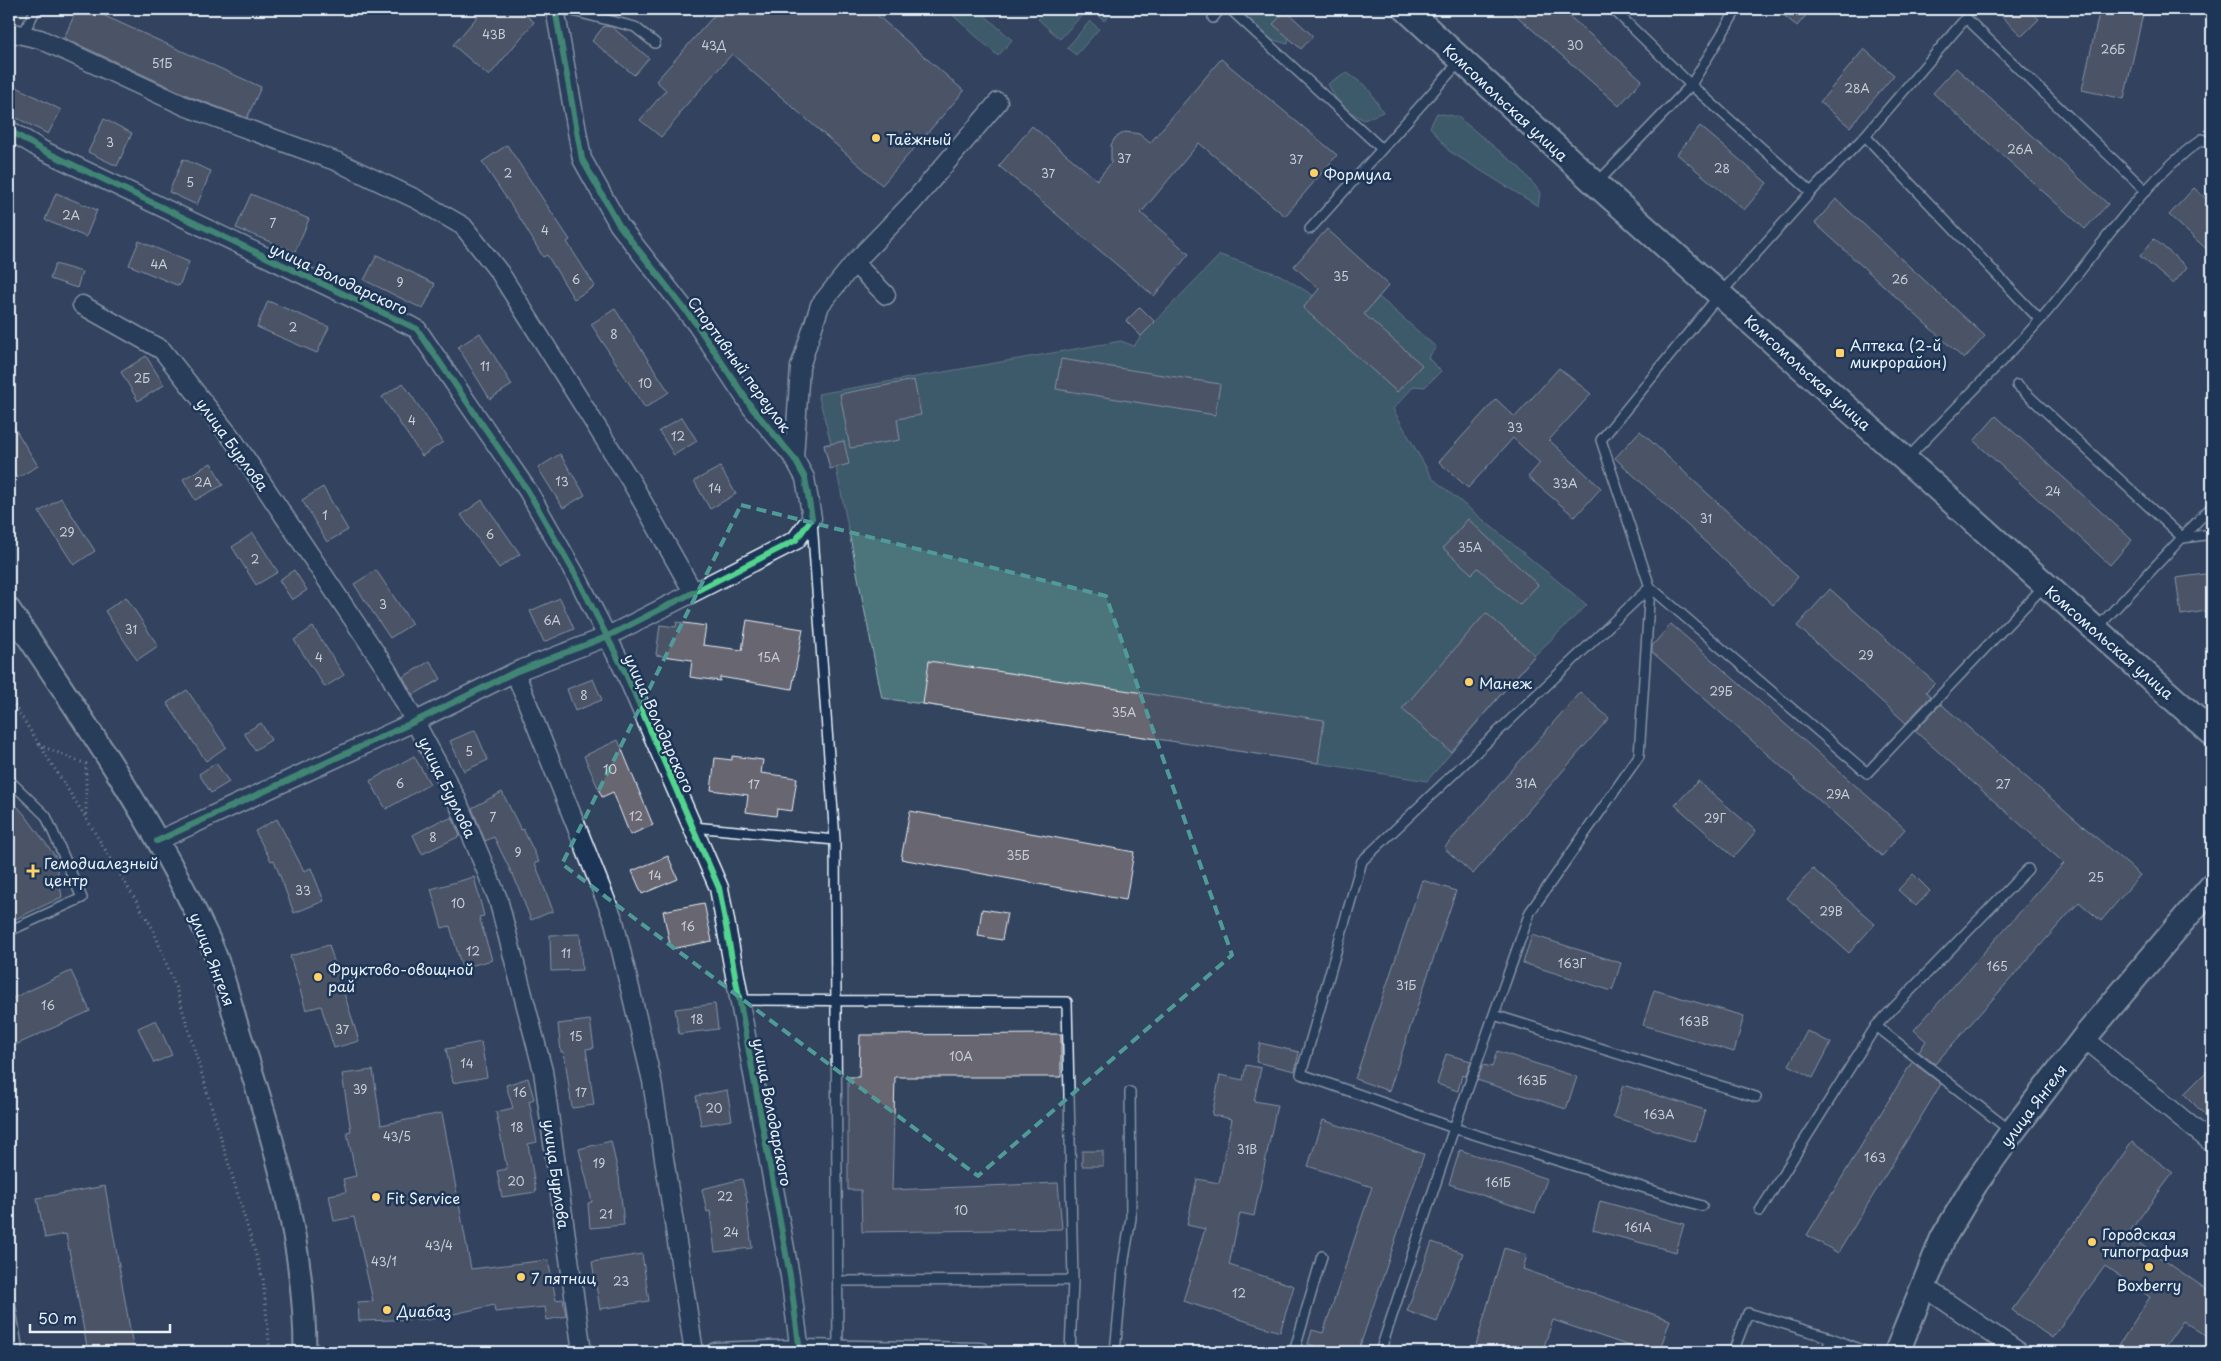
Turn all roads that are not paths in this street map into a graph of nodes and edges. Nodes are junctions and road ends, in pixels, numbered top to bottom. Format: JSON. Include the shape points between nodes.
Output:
{"nodes":[{"id":1,"x":36,"y":9,"type":"edge"},
{"id":2,"x":556,"y":9,"type":"edge"},
{"id":3,"x":565,"y":9,"type":"edge"},
{"id":4,"x":1220,"y":9,"type":"edge"},
{"id":5,"x":1230,"y":9,"type":"edge"},
{"id":6,"x":1406,"y":9,"type":"edge"},
{"id":7,"x":1613,"y":9,"type":"edge"},
{"id":8,"x":1736,"y":9,"type":"edge"},
{"id":9,"x":1213,"y":18,"type":"dead end"},
{"id":10,"x":15,"y":34,"type":"edge"},
{"id":11,"x":655,"y":43,"type":"dead end"},
{"id":12,"x":1461,"y":60,"type":"junction"},
{"id":13,"x":1691,"y":85,"type":"junction"},
{"id":14,"x":998,"y":102,"type":"dead end"},
{"id":15,"x":9,"y":130,"type":"edge"},
{"id":16,"x":1865,"y":136,"type":"junction"},
{"id":17,"x":2212,"y":145,"type":"edge"},
{"id":18,"x":1382,"y":149,"type":"junction"},
{"id":19,"x":1596,"y":184,"type":"junction"},
{"id":20,"x":2146,"y":191,"type":"junction"},
{"id":21,"x":1811,"y":192,"type":"junction"},
{"id":22,"x":1310,"y":229,"type":"dead end"},
{"id":23,"x":854,"y":263,"type":"junction"},
{"id":24,"x":1720,"y":294,"type":"junction"},
{"id":25,"x":886,"y":295,"type":"dead end"},
{"id":26,"x":82,"y":305,"type":"dead end"},
{"id":27,"x":2040,"y":320,"type":"junction"},
{"id":28,"x":2017,"y":385,"type":"dead end"},
{"id":29,"x":794,"y":458,"type":"junction"},
{"id":30,"x":1906,"y":460,"type":"junction"},
{"id":31,"x":2212,"y":506,"type":"edge"},
{"id":32,"x":812,"y":518,"type":"junction"},
{"id":33,"x":2212,"y":534,"type":"edge"},
{"id":34,"x":2184,"y":538,"type":"junction"},
{"id":35,"x":2045,"y":585,"type":"junction"},
{"id":36,"x":1650,"y":586,"type":"junction"},
{"id":37,"x":693,"y":592,"type":"junction"},
{"id":38,"x":9,"y":610,"type":"edge"},
{"id":39,"x":2096,"y":629,"type":"junction"},
{"id":40,"x":606,"y":637,"type":"junction"},
{"id":41,"x":515,"y":672,"type":"junction"},
{"id":42,"x":416,"y":721,"type":"junction"},
{"id":43,"x":2212,"y":733,"type":"edge"},
{"id":44,"x":9,"y":780,"type":"edge"},
{"id":45,"x":693,"y":827,"type":"junction"},
{"id":46,"x":836,"y":840,"type":"junction"},
{"id":47,"x":157,"y":841,"type":"junction"},
{"id":48,"x":2028,"y":869,"type":"dead end"},
{"id":49,"x":2212,"y":886,"type":"edge"},
{"id":50,"x":9,"y":931,"type":"edge"},
{"id":51,"x":739,"y":1000,"type":"junction"},
{"id":52,"x":835,"y":1000,"type":"junction"},
{"id":53,"x":1494,"y":1015,"type":"junction"},
{"id":54,"x":1876,"y":1026,"type":"junction"},
{"id":55,"x":2084,"y":1038,"type":"junction"},
{"id":56,"x":1130,"y":1092,"type":"dead end"},
{"id":57,"x":1756,"y":1096,"type":"dead end"},
{"id":58,"x":1454,"y":1128,"type":"junction"},
{"id":59,"x":2012,"y":1132,"type":"junction"},
{"id":60,"x":2212,"y":1143,"type":"edge"},
{"id":61,"x":1702,"y":1206,"type":"dead end"},
{"id":62,"x":1760,"y":1211,"type":"dead end"},
{"id":63,"x":1322,"y":1256,"type":"dead end"},
{"id":64,"x":1073,"y":1280,"type":"junction"},
{"id":65,"x":838,"y":1281,"type":"junction"},
{"id":66,"x":1923,"y":1286,"type":"junction"},
{"id":67,"x":9,"y":1298,"type":"edge"},
{"id":68,"x":1830,"y":1338,"type":"junction"},
{"id":69,"x":838,"y":1350,"type":"junction"},
{"id":70,"x":800,"y":1351,"type":"edge"},
{"id":71,"x":18,"y":1352,"type":"edge"},
{"id":72,"x":306,"y":1352,"type":"edge"},
{"id":73,"x":582,"y":1352,"type":"edge"},
{"id":74,"x":694,"y":1352,"type":"edge"},
{"id":75,"x":715,"y":1352,"type":"edge"},
{"id":76,"x":981,"y":1352,"type":"edge"},
{"id":77,"x":1070,"y":1352,"type":"edge"},
{"id":78,"x":1115,"y":1352,"type":"edge"},
{"id":79,"x":1294,"y":1352,"type":"edge"},
{"id":80,"x":1380,"y":1352,"type":"edge"},
{"id":81,"x":1733,"y":1352,"type":"edge"},
{"id":82,"x":1826,"y":1352,"type":"edge"},
{"id":83,"x":1868,"y":1352,"type":"edge"},
{"id":84,"x":1898,"y":1352,"type":"edge"},
{"id":85,"x":2020,"y":1352,"type":"edge"}],
"edges":[{"from":1,"to":10,"type":"lane"},
{"from":2,"to":29,"type":"street","name":"Спортивный переулок","via":[[582,158],[619,225],[697,325],[752,408]]},
{"from":3,"to":11,"type":"lane","via":[[635,27]]},
{"from":4,"to":9,"type":"lane"},
{"from":5,"to":18,"type":"lane"},
{"from":6,"to":12,"type":"main road","name":"Комсомольская улица"},
{"from":7,"to":13,"type":"lane"},
{"from":8,"to":13,"type":"lane"},
{"from":10,"to":37,"type":"street","via":[[40,40],[187,107],[338,162],[416,199],[463,226],[500,273],[632,483]]},
{"from":12,"to":18,"type":"lane"},
{"from":12,"to":19,"type":"main road","name":"Комсомольская улица"},
{"from":13,"to":19,"type":"lane"},
{"from":13,"to":21,"type":"lane"},
{"from":14,"to":23,"type":"street","via":[[912,203]]},
{"from":15,"to":40,"type":"street","name":"улица Володарского","via":[[42,150],[417,329],[528,491],[579,581]]},
{"from":16,"to":20,"type":"lane","via":[[1966,18]]},
{"from":16,"to":21,"type":"lane"},
{"from":16,"to":27,"type":"lane"},
{"from":17,"to":20,"type":"lane","via":[[2202,139]]},
{"from":18,"to":22,"type":"lane"},
{"from":19,"to":24,"type":"main road","name":"Комсомольская улица"},
{"from":20,"to":27,"type":"lane"},
{"from":21,"to":24,"type":"lane"},
{"from":23,"to":25,"type":"street"},
{"from":23,"to":29,"type":"street","via":[[820,305],[800,366]]},
{"from":24,"to":30,"type":"main road","name":"Комсомольская улица"},
{"from":24,"to":36,"type":"lane","via":[[1601,440]]},
{"from":26,"to":42,"type":"street","name":"улица Бурлова","via":[[162,350],[234,441],[387,670]]},
{"from":27,"to":30,"type":"lane"},
{"from":28,"to":34,"type":"lane"},
{"from":29,"to":32,"type":"street","name":"Спортивный переулок","via":[[805,478]]},
{"from":30,"to":35,"type":"main road","name":"Комсомольская улица"},
{"from":31,"to":34,"type":"lane"},
{"from":32,"to":37,"type":"street","via":[[796,540]]},
{"from":32,"to":46,"type":"lane"},
{"from":33,"to":34,"type":"lane"},
{"from":34,"to":39,"type":"lane"},
{"from":35,"to":36,"type":"lane","via":[[1867,773]]},
{"from":35,"to":39,"type":"main road","name":"Комсомольская улица"},
{"from":36,"to":53,"type":"lane","via":[[1639,756],[1530,912]]},
{"from":36,"to":58,"type":"lane","via":[[1362,861],[1301,1074]]},
{"from":37,"to":40,"type":"street"},
{"from":38,"to":47,"type":"street","name":"улица Янгеля","via":[[104,752]]},
{"from":39,"to":43,"type":"main road","name":"Комсомольская улица"},
{"from":40,"to":41,"type":"street"},
{"from":40,"to":45,"type":"street","name":"улица Володарского","via":[[626,674]]},
{"from":41,"to":42,"type":"street"},
{"from":41,"to":74,"type":"street","via":[[614,921],[652,1081]]},
{"from":42,"to":47,"type":"street"},
{"from":42,"to":73,"type":"street","name":"улица Бурлова","via":[[456,798],[498,899],[543,1071]]},
{"from":44,"to":50,"type":"lane","via":[[46,816],[82,898]]},
{"from":45,"to":46,"type":"lane"},
{"from":45,"to":51,"type":"street","name":"улица Володарского","via":[[719,888]]},
{"from":46,"to":52,"type":"lane"},
{"from":47,"to":72,"type":"street","name":"улица Янгеля","via":[[208,936],[256,1084],[291,1218],[301,1277]]},
{"from":48,"to":54,"type":"lane"},
{"from":49,"to":55,"type":"main road","name":"улица Янгеля"},
{"from":51,"to":52,"type":"lane"},
{"from":51,"to":70,"type":"street","name":"улица Володарского","via":[[790,1276]]},
{"from":52,"to":64,"type":"lane","via":[[1067,1002]]},
{"from":52,"to":65,"type":"lane"},
{"from":53,"to":57,"type":"lane"},
{"from":53,"to":58,"type":"lane"},
{"from":54,"to":59,"type":"lane"},
{"from":54,"to":62,"type":"lane"},
{"from":55,"to":59,"type":"main road","name":"улица Янгеля"},
{"from":55,"to":60,"type":"street"},
{"from":56,"to":78,"type":"lane","via":[[1131,1218]]},
{"from":58,"to":61,"type":"lane"},
{"from":58,"to":80,"type":"lane"},
{"from":59,"to":66,"type":"main road","name":"улица Янгеля","via":[[1975,1184],[1943,1238]]},
{"from":63,"to":79,"type":"lane"},
{"from":64,"to":65,"type":"lane"},
{"from":64,"to":77,"type":"lane"},
{"from":65,"to":69,"type":"lane"},
{"from":66,"to":84,"type":"main road","name":"улица Янгеля"},
{"from":66,"to":85,"type":"street"},
{"from":67,"to":71,"type":"lane"},
{"from":68,"to":81,"type":"lane","via":[[1748,1313]]},
{"from":68,"to":82,"type":"lane"},
{"from":68,"to":83,"type":"lane"},
{"from":69,"to":70,"type":"street"},
{"from":69,"to":76,"type":"street"},
{"from":70,"to":75,"type":"street"}]}
